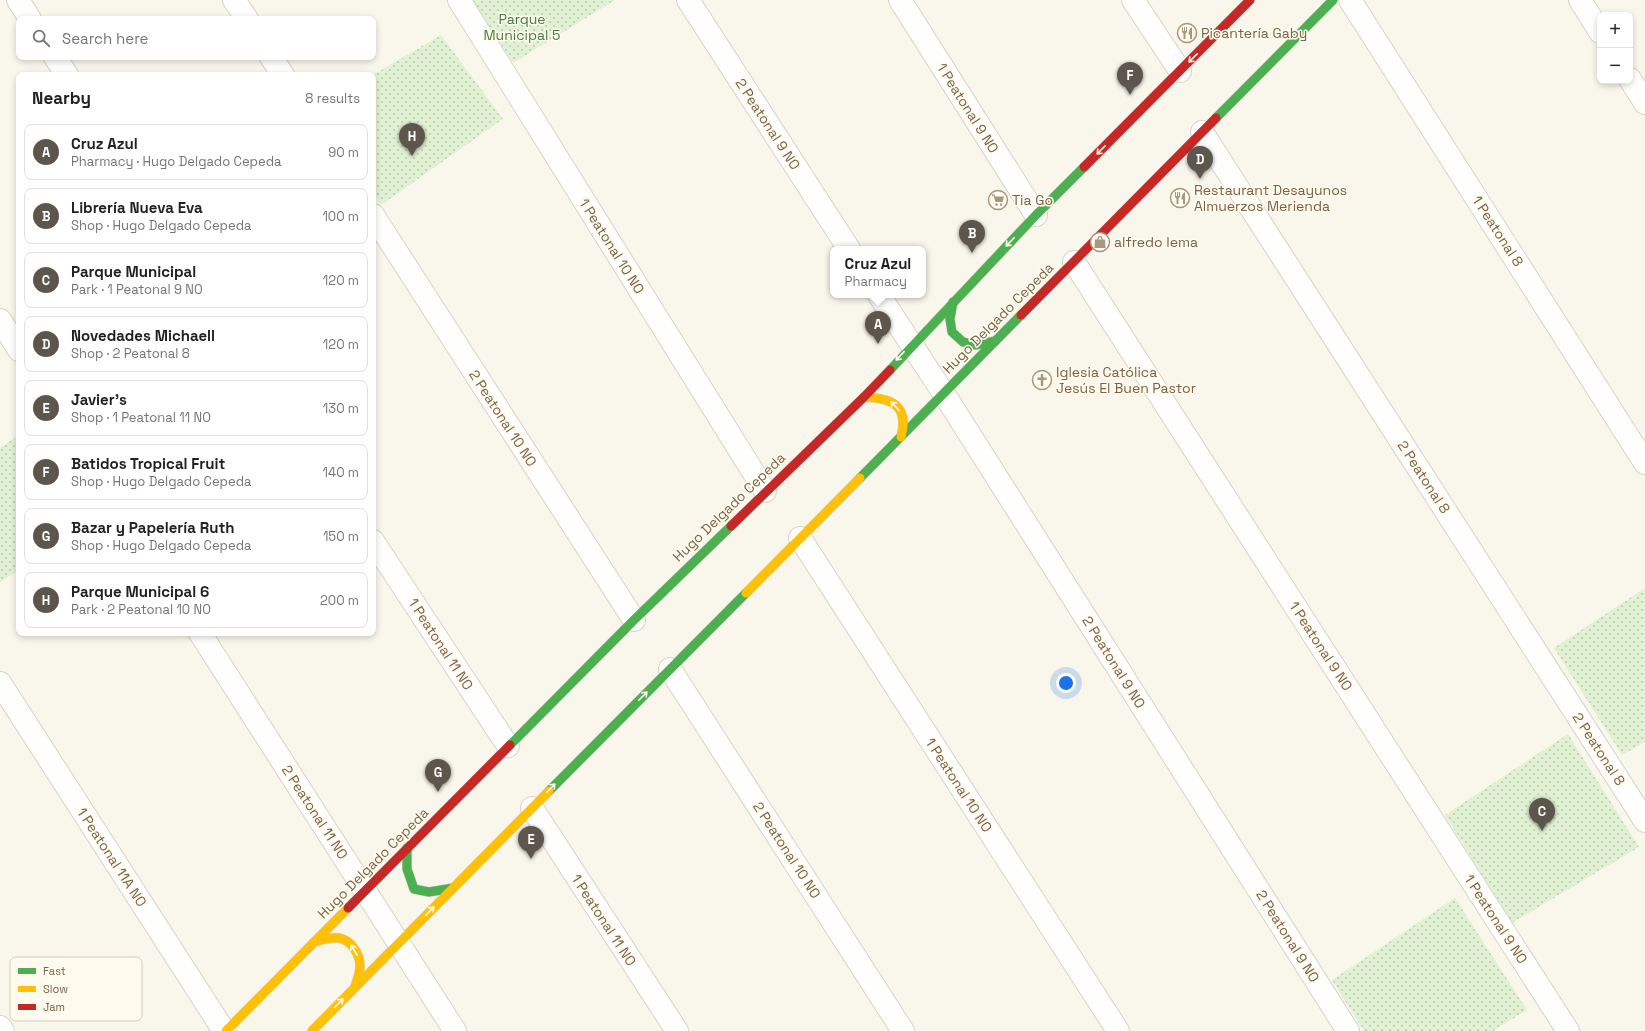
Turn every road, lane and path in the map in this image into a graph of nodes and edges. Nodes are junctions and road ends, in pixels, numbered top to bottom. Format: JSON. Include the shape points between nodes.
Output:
{"nodes":[{"id":1,"x":18,"y":0,"type":"edge"},
{"id":2,"x":234,"y":0,"type":"edge"},
{"id":3,"x":459,"y":0,"type":"edge"},
{"id":4,"x":688,"y":0,"type":"edge"},
{"id":5,"x":900,"y":0,"type":"edge"},
{"id":6,"x":1133,"y":0,"type":"edge"},
{"id":7,"x":1250,"y":0,"type":"edge"},
{"id":8,"x":1333,"y":0,"type":"edge"},
{"id":9,"x":1350,"y":0,"type":"edge"},
{"id":10,"x":1580,"y":0,"type":"edge"},
{"id":11,"x":28,"y":16,"type":"edge"},
{"id":12,"x":245,"y":16,"type":"edge"},
{"id":13,"x":1597,"y":27,"type":"edge"},
{"id":14,"x":57,"y":60,"type":"edge"},
{"id":15,"x":273,"y":60,"type":"edge"},
{"id":16,"x":1180,"y":71,"type":"junction"},
{"id":17,"x":65,"y":72,"type":"edge"},
{"id":18,"x":281,"y":72,"type":"edge"},
{"id":19,"x":1633,"y":84,"type":"edge"},
{"id":20,"x":1645,"y":103,"type":"edge"},
{"id":21,"x":1202,"y":132,"type":"junction"},
{"id":22,"x":1036,"y":215,"type":"junction"},
{"id":23,"x":376,"y":220,"type":"edge"},
{"id":24,"x":847,"y":246,"type":"edge"},
{"id":25,"x":1074,"y":262,"type":"junction"},
{"id":26,"x":881,"y":298,"type":"edge"},
{"id":27,"x":953,"y":302,"type":"junction"},
{"id":28,"x":0,"y":320,"type":"edge"},
{"id":29,"x":995,"y":341,"type":"junction"},
{"id":30,"x":16,"y":345,"type":"edge"},
{"id":31,"x":911,"y":345,"type":"junction"},
{"id":32,"x":944,"y":394,"type":"junction"},
{"id":33,"x":864,"y":396,"type":"junction"},
{"id":34,"x":901,"y":437,"type":"junction"},
{"id":35,"x":1645,"y":463,"type":"edge"},
{"id":36,"x":765,"y":491,"type":"junction"},
{"id":37,"x":800,"y":538,"type":"junction"},
{"id":38,"x":376,"y":546,"type":"edge"},
{"id":39,"x":634,"y":620,"type":"junction"},
{"id":40,"x":202,"y":636,"type":"edge"},
{"id":41,"x":670,"y":669,"type":"junction"},
{"id":42,"x":0,"y":683,"type":"edge"},
{"id":43,"x":508,"y":746,"type":"junction"},
{"id":44,"x":532,"y":808,"type":"junction"},
{"id":45,"x":1645,"y":821,"type":"edge"},
{"id":46,"x":407,"y":848,"type":"junction"},
{"id":47,"x":453,"y":888,"type":"junction"},
{"id":48,"x":365,"y":891,"type":"junction"},
{"id":49,"x":314,"y":942,"type":"junction"},
{"id":50,"x":399,"y":943,"type":"junction"},
{"id":51,"x":355,"y":987,"type":"junction"},
{"id":52,"x":0,"y":1027,"type":"edge"},
{"id":53,"x":3,"y":1031,"type":"edge"},
{"id":54,"x":225,"y":1031,"type":"edge"},
{"id":55,"x":312,"y":1031,"type":"edge"},
{"id":56,"x":455,"y":1031,"type":"edge"},
{"id":57,"x":677,"y":1031,"type":"edge"},
{"id":58,"x":903,"y":1031,"type":"edge"},
{"id":59,"x":1118,"y":1031,"type":"edge"},
{"id":60,"x":1348,"y":1031,"type":"edge"},
{"id":61,"x":1568,"y":1031,"type":"edge"}],
"edges":[{"from":1,"to":11,"type":"street"},
{"from":2,"to":12,"type":"street"},
{"from":3,"to":36,"type":"street","name":"1 Peatonal 10 NO"},
{"from":4,"to":24,"type":"street","name":"2 Peatonal 9 NO"},
{"from":5,"to":22,"type":"street","name":"1 Peatonal 9 NO"},
{"from":6,"to":16,"type":"street"},
{"from":7,"to":16,"type":"street","name":"Hugo Delgado Cepeda","one_way":true},
{"from":8,"to":21,"type":"street","name":"Hugo Delgado Cepeda"},
{"from":9,"to":35,"type":"street","name":"1 Peatonal 8"},
{"from":10,"to":13,"type":"street"},
{"from":14,"to":17,"type":"street"},
{"from":15,"to":18,"type":"street"},
{"from":16,"to":22,"type":"street","name":"Hugo Delgado Cepeda","one_way":true},
{"from":19,"to":20,"type":"street"},
{"from":21,"to":25,"type":"street","name":"Hugo Delgado Cepeda"},
{"from":21,"to":45,"type":"street","name":"2 Peatonal 8"},
{"from":22,"to":27,"type":"street","name":"Hugo Delgado Cepeda","one_way":true},
{"from":23,"to":39,"type":"street","name":"2 Peatonal 10 NO"},
{"from":25,"to":29,"type":"street","name":"Hugo Delgado Cepeda"},
{"from":25,"to":61,"type":"street","name":"1 Peatonal 9 NO"},
{"from":26,"to":31,"type":"street","name":"2 Peatonal 9 NO"},
{"from":27,"to":29,"type":"street","via":[[950,319],[952,332],[963,342],[976,345]]},
{"from":27,"to":31,"type":"street","name":"Hugo Delgado Cepeda"},
{"from":28,"to":30,"type":"street"},
{"from":29,"to":32,"type":"street","name":"Hugo Delgado Cepeda"},
{"from":31,"to":32,"type":"street","name":"2 Peatonal 9 NO"},
{"from":31,"to":33,"type":"street","name":"Hugo Delgado Cepeda","one_way":true},
{"from":32,"to":34,"type":"street","name":"Hugo Delgado Cepeda"},
{"from":32,"to":60,"type":"street","name":"2 Peatonal 9 NO"},
{"from":34,"to":33,"type":"street","one_way":true,"via":[[904,422],[898,409],[889,400]]},
{"from":33,"to":36,"type":"street","name":"Hugo Delgado Cepeda"},
{"from":34,"to":37,"type":"street","name":"Hugo Delgado Cepeda"},
{"from":36,"to":39,"type":"street","name":"Hugo Delgado Cepeda"},
{"from":37,"to":41,"type":"street","name":"Hugo Delgado Cepeda"},
{"from":37,"to":59,"type":"street","name":"1 Peatonal 10 NO"},
{"from":38,"to":43,"type":"street","name":"1 Peatonal 11 NO"},
{"from":39,"to":43,"type":"street","name":"Hugo Delgado Cepeda"},
{"from":40,"to":48,"type":"street","name":"2 Peatonal 11 NO"},
{"from":44,"to":41,"type":"street","name":"Hugo Delgado Cepeda","one_way":true},
{"from":41,"to":58,"type":"street","name":"2 Peatonal 10 NO"},
{"from":42,"to":54,"type":"street","name":"1 Peatonal 11A NO"},
{"from":43,"to":46,"type":"street","name":"Hugo Delgado Cepeda"},
{"from":44,"to":47,"type":"street","name":"Hugo Delgado Cepeda"},
{"from":44,"to":57,"type":"street","name":"1 Peatonal 11 NO"},
{"from":46,"to":47,"type":"street","via":[[405,862],[414,889],[435,893]]},
{"from":46,"to":48,"type":"street","name":"Hugo Delgado Cepeda"},
{"from":50,"to":47,"type":"street","name":"Hugo Delgado Cepeda","one_way":true},
{"from":48,"to":49,"type":"street","name":"Hugo Delgado Cepeda"},
{"from":48,"to":50,"type":"street","name":"2 Peatonal 11 NO"},
{"from":51,"to":49,"type":"street","one_way":true,"via":[[361,968],[358,956],[351,945],[342,938]]},
{"from":49,"to":54,"type":"street","name":"Hugo Delgado Cepeda"},
{"from":50,"to":51,"type":"street","name":"Hugo Delgado Cepeda"},
{"from":50,"to":56,"type":"street","name":"2 Peatonal 11 NO"},
{"from":55,"to":51,"type":"street","name":"Hugo Delgado Cepeda","one_way":true},
{"from":52,"to":53,"type":"street"}]}
